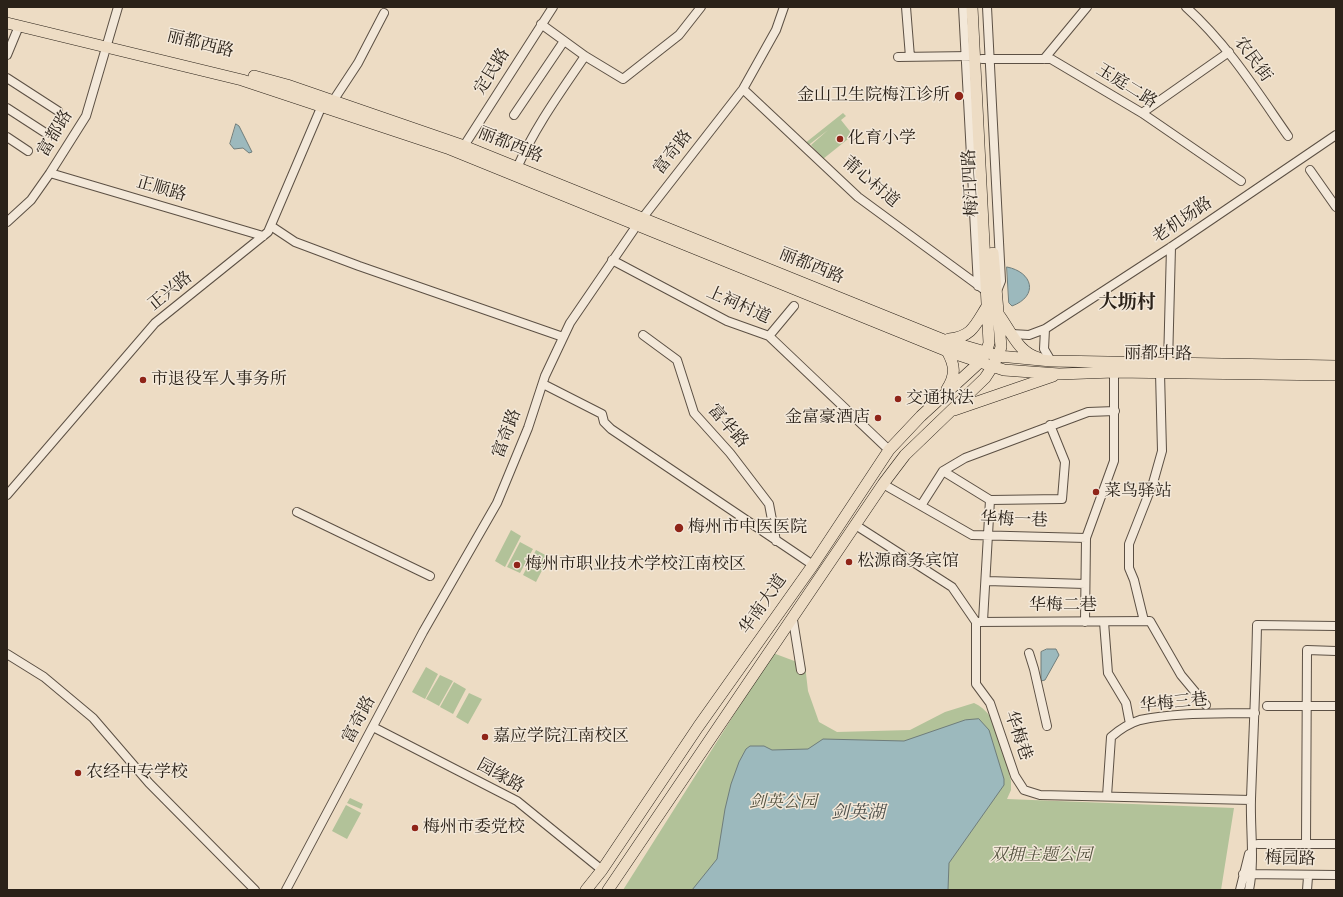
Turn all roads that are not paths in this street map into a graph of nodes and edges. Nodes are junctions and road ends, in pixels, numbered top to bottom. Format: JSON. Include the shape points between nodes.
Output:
{"nodes":[{"id":1,"x":118,"y":7,"type":"edge"},
{"id":2,"x":553,"y":7,"type":"edge"},
{"id":3,"x":701,"y":7,"type":"edge"},
{"id":4,"x":784,"y":7,"type":"edge"},
{"id":5,"x":906,"y":7,"type":"edge"},
{"id":6,"x":963,"y":7,"type":"edge"},
{"id":7,"x":972,"y":7,"type":"edge"},
{"id":8,"x":979,"y":7,"type":"edge"},
{"id":9,"x":986,"y":7,"type":"edge"},
{"id":10,"x":1086,"y":7,"type":"edge"},
{"id":11,"x":1186,"y":7,"type":"edge"},
{"id":12,"x":384,"y":13,"type":"dead end"},
{"id":13,"x":7,"y":16,"type":"edge"},
{"id":14,"x":7,"y":23,"type":"edge"},
{"id":15,"x":541,"y":24,"type":"junction"},
{"id":16,"x":19,"y":26,"type":"junction"},
{"id":17,"x":564,"y":41,"type":"junction"},
{"id":18,"x":107,"y":43,"type":"junction"},
{"id":19,"x":1230,"y":52,"type":"junction"},
{"id":20,"x":7,"y":55,"type":"edge"},
{"id":21,"x":585,"y":56,"type":"junction"},
{"id":22,"x":898,"y":57,"type":"dead end"},
{"id":23,"x":910,"y":57,"type":"junction"},
{"id":24,"x":982,"y":57,"type":"junction"},
{"id":25,"x":1044,"y":59,"type":"junction"},
{"id":26,"x":7,"y":78,"type":"edge"},
{"id":27,"x":743,"y":89,"type":"junction"},
{"id":28,"x":327,"y":102,"type":"junction"},
{"id":29,"x":7,"y":108,"type":"edge"},
{"id":30,"x":58,"y":112,"type":"dead end"},
{"id":31,"x":1142,"y":113,"type":"junction"},
{"id":32,"x":514,"y":115,"type":"dead end"},
{"id":33,"x":44,"y":132,"type":"dead end"},
{"id":34,"x":1336,"y":135,"type":"edge"},
{"id":35,"x":1288,"y":136,"type":"dead end"},
{"id":36,"x":7,"y":137,"type":"edge"},
{"id":37,"x":462,"y":150,"type":"junction"},
{"id":38,"x":28,"y":151,"type":"dead end"},
{"id":39,"x":518,"y":168,"type":"junction"},
{"id":40,"x":1310,"y":170,"type":"dead end"},
{"id":41,"x":50,"y":173,"type":"junction"},
{"id":42,"x":1240,"y":181,"type":"dead end"},
{"id":43,"x":1336,"y":207,"type":"edge"},
{"id":44,"x":7,"y":222,"type":"edge"},
{"id":45,"x":640,"y":222,"type":"junction"},
{"id":46,"x":271,"y":226,"type":"junction"},
{"id":47,"x":263,"y":236,"type":"junction"},
{"id":48,"x":1171,"y":247,"type":"junction"},
{"id":49,"x":612,"y":260,"type":"junction"},
{"id":50,"x":987,"y":291,"type":"junction"},
{"id":51,"x":794,"y":306,"type":"dead end"},
{"id":52,"x":986,"y":308,"type":"junction"},
{"id":53,"x":999,"y":315,"type":"junction"},
{"id":54,"x":1045,"y":329,"type":"junction"},
{"id":55,"x":1012,"y":334,"type":"junction"},
{"id":56,"x":643,"y":335,"type":"dead end"},
{"id":57,"x":769,"y":336,"type":"junction"},
{"id":58,"x":563,"y":337,"type":"junction"},
{"id":59,"x":944,"y":340,"type":"junction"},
{"id":60,"x":947,"y":351,"type":"junction"},
{"id":61,"x":999,"y":356,"type":"junction"},
{"id":62,"x":983,"y":358,"type":"junction"},
{"id":63,"x":1051,"y":361,"type":"junction"},
{"id":64,"x":1168,"y":364,"type":"junction"},
{"id":65,"x":1336,"y":366,"type":"edge"},
{"id":66,"x":993,"y":367,"type":"junction"},
{"id":67,"x":1114,"y":372,"type":"junction"},
{"id":68,"x":1160,"y":373,"type":"junction"},
{"id":69,"x":1059,"y":374,"type":"junction"},
{"id":70,"x":1336,"y":376,"type":"edge"},
{"id":71,"x":543,"y":384,"type":"junction"},
{"id":72,"x":943,"y":396,"type":"junction"},
{"id":73,"x":1115,"y":411,"type":"junction"},
{"id":74,"x":948,"y":412,"type":"junction"},
{"id":75,"x":1050,"y":425,"type":"junction"},
{"id":76,"x":889,"y":450,"type":"junction"},
{"id":77,"x":943,"y":471,"type":"junction"},
{"id":78,"x":884,"y":484,"type":"junction"},
{"id":79,"x":7,"y":495,"type":"edge"},
{"id":80,"x":990,"y":500,"type":"junction"},
{"id":81,"x":922,"y":504,"type":"dead end"},
{"id":82,"x":297,"y":512,"type":"dead end"},
{"id":83,"x":856,"y":526,"type":"junction"},
{"id":84,"x":988,"y":535,"type":"junction"},
{"id":85,"x":1086,"y":538,"type":"junction"},
{"id":86,"x":777,"y":546,"type":"dead end"},
{"id":87,"x":813,"y":565,"type":"junction"},
{"id":88,"x":430,"y":576,"type":"dead end"},
{"id":89,"x":987,"y":581,"type":"junction"},
{"id":90,"x":1085,"y":584,"type":"junction"},
{"id":91,"x":790,"y":598,"type":"junction"},
{"id":92,"x":803,"y":606,"type":"junction"},
{"id":93,"x":793,"y":620,"type":"junction"},
{"id":94,"x":1147,"y":621,"type":"junction"},
{"id":95,"x":980,"y":622,"type":"junction"},
{"id":96,"x":1084,"y":622,"type":"junction"},
{"id":97,"x":1104,"y":622,"type":"junction"},
{"id":98,"x":1336,"y":626,"type":"edge"},
{"id":99,"x":1336,"y":651,"type":"edge"},
{"id":100,"x":1029,"y":653,"type":"dead end"},
{"id":101,"x":7,"y":654,"type":"edge"},
{"id":102,"x":801,"y":670,"type":"dead end"},
{"id":103,"x":1206,"y":705,"type":"dead end"},
{"id":104,"x":1306,"y":705,"type":"junction"},
{"id":105,"x":1267,"y":706,"type":"dead end"},
{"id":106,"x":1336,"y":706,"type":"edge"},
{"id":107,"x":1255,"y":714,"type":"junction"},
{"id":108,"x":1130,"y":724,"type":"junction"},
{"id":109,"x":1047,"y":726,"type":"dead end"},
{"id":110,"x":373,"y":727,"type":"junction"},
{"id":111,"x":1107,"y":796,"type":"junction"},
{"id":112,"x":1251,"y":800,"type":"junction"},
{"id":113,"x":1306,"y":843,"type":"junction"},
{"id":114,"x":1336,"y":844,"type":"edge"},
{"id":115,"x":1255,"y":845,"type":"junction"},
{"id":116,"x":602,"y":870,"type":"junction"},
{"id":117,"x":1243,"y":874,"type":"junction"},
{"id":118,"x":1252,"y":874,"type":"junction"},
{"id":119,"x":1336,"y":875,"type":"edge"},
{"id":120,"x":1308,"y":877,"type":"dead end"},
{"id":121,"x":255,"y":890,"type":"edge"},
{"id":122,"x":286,"y":890,"type":"edge"},
{"id":123,"x":586,"y":890,"type":"edge"},
{"id":124,"x":608,"y":890,"type":"edge"},
{"id":125,"x":1240,"y":890,"type":"edge"},
{"id":126,"x":1249,"y":890,"type":"edge"},
{"id":127,"x":1307,"y":890,"type":"edge"}],
"edges":[{"from":1,"to":18,"type":"street","name":"富都路"},
{"from":2,"to":15,"type":"street","name":"定民路"},
{"from":3,"to":21,"type":"street","via":[[679,35],[623,79]]},
{"from":4,"to":27,"type":"street","name":"富奇路","via":[[776,30]]},
{"from":5,"to":23,"type":"street"},
{"from":6,"to":50,"type":"street"},
{"from":7,"to":50,"type":"main road","name":"梅江四路"},
{"from":8,"to":24,"type":"main road","name":"梅江四路"},
{"from":9,"to":50,"type":"street","via":[[1001,281]]},
{"from":10,"to":25,"type":"street"},
{"from":11,"to":19,"type":"street","name":"农民街"},
{"from":12,"to":28,"type":"street","name":"正兴路","via":[[358,63]]},
{"from":13,"to":18,"type":"main road","name":"丽都西路"},
{"from":14,"to":16,"type":"main road","name":"丽都西路"},
{"from":15,"to":17,"type":"street"},
{"from":15,"to":37,"type":"street","name":"定民路"},
{"from":16,"to":18,"type":"main road","name":"丽都西路"},
{"from":16,"to":20,"type":"street"},
{"from":17,"to":21,"type":"street"},
{"from":17,"to":32,"type":"street"},
{"from":18,"to":28,"type":"main road","name":"丽都西路"},
{"from":18,"to":41,"type":"street","name":"富都路","via":[[86,116]]},
{"from":19,"to":31,"type":"street"},
{"from":19,"to":35,"type":"street","name":"农民街"},
{"from":21,"to":39,"type":"street","via":[[529,140]]},
{"from":22,"to":23,"type":"street","name":"玉庭二路"},
{"from":23,"to":24,"type":"street","name":"玉庭二路"},
{"from":24,"to":25,"type":"street","name":"玉庭二路"},
{"from":24,"to":50,"type":"main road","name":"梅江四路"},
{"from":25,"to":31,"type":"street","name":"玉庭二路","via":[[1051,59]]},
{"from":26,"to":30,"type":"street"},
{"from":27,"to":45,"type":"street","name":"富奇路"},
{"from":27,"to":50,"type":"street","name":"莆心村道","via":[[858,197]]},
{"from":28,"to":37,"type":"main road","name":"丽都西路"},
{"from":28,"to":46,"type":"street","name":"正兴路"},
{"from":29,"to":33,"type":"street"},
{"from":31,"to":42,"type":"street","name":"玉庭二路"},
{"from":34,"to":48,"type":"street","name":"老机场路"},
{"from":36,"to":38,"type":"street"},
{"from":37,"to":39,"type":"main road","name":"丽都西路"},
{"from":37,"to":45,"type":"main road","name":"丽都西路"},
{"from":39,"to":45,"type":"main road","name":"丽都西路"},
{"from":40,"to":43,"type":"street"},
{"from":41,"to":44,"type":"street","name":"富都路","via":[[31,200]]},
{"from":41,"to":47,"type":"street","name":"正顺路"},
{"from":45,"to":49,"type":"street","name":"富奇路"},
{"from":45,"to":59,"type":"main road","name":"丽都西路"},
{"from":45,"to":60,"type":"main road","name":"丽都西路"},
{"from":46,"to":47,"type":"street","name":"正兴路"},
{"from":46,"to":58,"type":"street","via":[[295,242]]},
{"from":47,"to":79,"type":"street","name":"正兴路","via":[[155,323]]},
{"from":48,"to":54,"type":"street","name":"老机场路"},
{"from":48,"to":64,"type":"street"},
{"from":49,"to":57,"type":"street","name":"上祠村道","via":[[727,321]]},
{"from":49,"to":58,"type":"street","name":"富奇路"},
{"from":50,"to":52,"type":"main road","name":"梅江四路"},
{"from":50,"to":53,"type":"main road","name":"梅江四路"},
{"from":51,"to":57,"type":"street"},
{"from":52,"to":59,"type":"main road","via":[[975,327],[965,336]]},
{"from":52,"to":62,"type":"main road","name":"梅江四路","via":[[989,342]]},
{"from":53,"to":55,"type":"main road"},
{"from":53,"to":61,"type":"main road","name":"梅江四路"},
{"from":54,"to":55,"type":"street","name":"老机场路","via":[[1029,335]]},
{"from":54,"to":63,"type":"street","via":[[1044,349]]},
{"from":55,"to":63,"type":"main road","via":[[1027,353]]},
{"from":56,"to":86,"type":"street","name":"富华路","via":[[677,360],[694,413],[730,453],[769,504]]},
{"from":57,"to":76,"type":"street","name":"上祠村道"},
{"from":58,"to":71,"type":"street","name":"富奇路"},
{"from":59,"to":62,"type":"main road","name":"丽都西路"},
{"from":60,"to":62,"type":"main road","name":"丽都西路"},
{"from":60,"to":72,"type":"main road","via":[[955,367]]},
{"from":61,"to":62,"type":"main road","name":"丽都中路"},
{"from":61,"to":63,"type":"main road","name":"丽都中路"},
{"from":61,"to":66,"type":"main road","name":"华南大道"},
{"from":62,"to":66,"type":"main road","name":"丽都中路"},
{"from":62,"to":72,"type":"main road","name":"华南大道"},
{"from":63,"to":64,"type":"main road","name":"丽都中路"},
{"from":64,"to":65,"type":"main road","name":"丽都中路"},
{"from":66,"to":69,"type":"main road","name":"丽都中路"},
{"from":66,"to":74,"type":"main road","name":"华南大道","via":[[986,378]]},
{"from":67,"to":68,"type":"main road","name":"丽都中路"},
{"from":67,"to":69,"type":"main road","name":"丽都中路"},
{"from":67,"to":73,"type":"street"},
{"from":68,"to":70,"type":"main road","name":"丽都中路"},
{"from":68,"to":94,"type":"street","via":[[1162,451],[1130,544],[1129,568]]},
{"from":69,"to":74,"type":"main road"},
{"from":71,"to":87,"type":"street","via":[[602,414],[604,422],[611,429]]},
{"from":71,"to":110,"type":"street","name":"富奇路","via":[[497,503],[423,632]]},
{"from":72,"to":76,"type":"main road","name":"华南大道"},
{"from":73,"to":75,"type":"street","via":[[1088,412]]},
{"from":73,"to":85,"type":"street","via":[[1114,461]]},
{"from":74,"to":78,"type":"main road","name":"华南大道","via":[[905,455]]},
{"from":75,"to":77,"type":"street","via":[[965,458]]},
{"from":75,"to":80,"type":"street","via":[[1065,462],[1062,499]]},
{"from":76,"to":87,"type":"main road","name":"华南大道"},
{"from":77,"to":80,"type":"street"},
{"from":77,"to":81,"type":"street"},
{"from":78,"to":83,"type":"main road","name":"华南大道"},
{"from":78,"to":84,"type":"street","name":"华梅一巷","via":[[972,535]]},
{"from":80,"to":84,"type":"street"},
{"from":82,"to":88,"type":"street"},
{"from":83,"to":92,"type":"main road","name":"华南大道"},
{"from":83,"to":95,"type":"street","via":[[952,587]]},
{"from":84,"to":85,"type":"street","name":"华梅一巷"},
{"from":84,"to":89,"type":"street"},
{"from":85,"to":90,"type":"street"},
{"from":87,"to":91,"type":"main road","name":"华南大道"},
{"from":89,"to":90,"type":"street"},
{"from":89,"to":95,"type":"street"},
{"from":90,"to":96,"type":"street"},
{"from":91,"to":92,"type":"main road"},
{"from":91,"to":116,"type":"main road","name":"华南大道","via":[[698,727]]},
{"from":92,"to":93,"type":"main road","name":"华南大道"},
{"from":93,"to":102,"type":"street"},
{"from":93,"to":124,"type":"main road","name":"华南大道"},
{"from":94,"to":97,"type":"street","name":"华梅二巷"},
{"from":94,"to":103,"type":"street","via":[[1181,675]]},
{"from":95,"to":96,"type":"street","name":"华梅二巷"},
{"from":95,"to":111,"type":"street","name":"华梅巷","via":[[976,684],[990,704],[1016,776],[1024,790],[1040,795]]},
{"from":96,"to":97,"type":"street","name":"华梅二巷"},
{"from":97,"to":108,"type":"street","via":[[1108,673],[1126,702]]},
{"from":98,"to":107,"type":"street","via":[[1257,625]]},
{"from":99,"to":104,"type":"street","via":[[1307,650]]},
{"from":100,"to":109,"type":"street"},
{"from":101,"to":121,"type":"street","via":[[44,677],[92,718],[149,783]]},
{"from":104,"to":105,"type":"street"},
{"from":104,"to":106,"type":"street"},
{"from":104,"to":113,"type":"street"},
{"from":107,"to":108,"type":"street","name":"华梅三巷","via":[[1172,716],[1140,720]]},
{"from":107,"to":112,"type":"street"},
{"from":108,"to":111,"type":"street","name":"华梅三巷","via":[[1111,737]]},
{"from":110,"to":116,"type":"street","name":"园缘路","via":[[516,801]]},
{"from":110,"to":122,"type":"street","name":"富奇路"},
{"from":111,"to":112,"type":"street","name":"华梅巷"},
{"from":112,"to":115,"type":"street"},
{"from":113,"to":114,"type":"street"},
{"from":113,"to":115,"type":"street"},
{"from":115,"to":117,"type":"street"},
{"from":115,"to":118,"type":"street"},
{"from":116,"to":123,"type":"main road","name":"华南大道"},
{"from":117,"to":118,"type":"street","name":"梅园路"},
{"from":117,"to":125,"type":"street"},
{"from":118,"to":119,"type":"street","name":"梅园路"},
{"from":118,"to":126,"type":"street"},
{"from":120,"to":127,"type":"street"}]}
